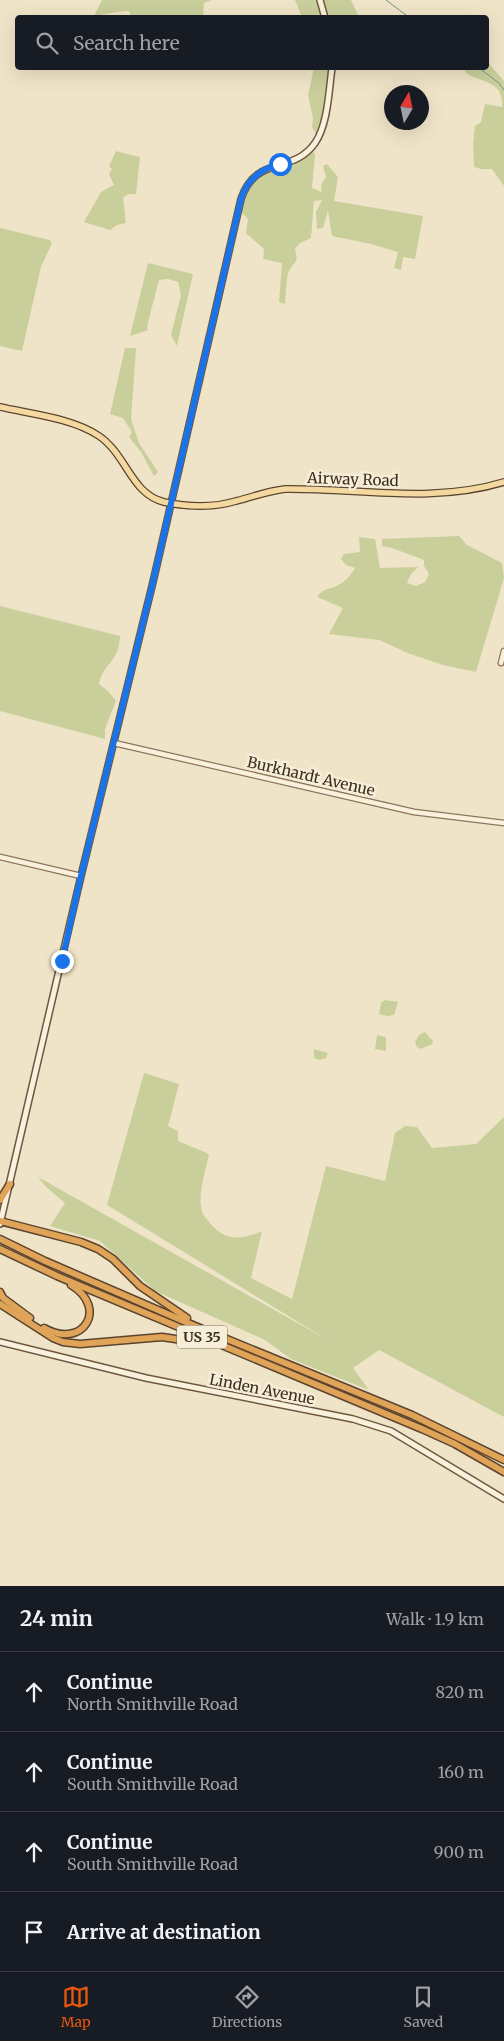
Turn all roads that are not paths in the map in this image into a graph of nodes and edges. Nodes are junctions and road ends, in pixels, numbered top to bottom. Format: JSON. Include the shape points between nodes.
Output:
{"nodes":[{"id":1,"x":320,"y":0,"type":"edge"},
{"id":2,"x":324,"y":15,"type":"edge"},
{"id":3,"x":332,"y":70,"type":"edge"},
{"id":4,"x":0,"y":406,"type":"edge"},
{"id":5,"x":504,"y":482,"type":"edge"},
{"id":6,"x":170,"y":503,"type":"junction"},
{"id":7,"x":504,"y":651,"type":"edge"},
{"id":8,"x":501,"y":663,"type":"dead end"},
{"id":9,"x":114,"y":743,"type":"junction"},
{"id":10,"x":504,"y":823,"type":"edge"},
{"id":11,"x":0,"y":857,"type":"edge"},
{"id":12,"x":81,"y":876,"type":"junction"},
{"id":13,"x":10,"y":1184,"type":"junction"},
{"id":14,"x":0,"y":1200,"type":"edge"},
{"id":15,"x":0,"y":1222,"type":"edge"},
{"id":16,"x":0,"y":1239,"type":"edge"},
{"id":17,"x":0,"y":1249,"type":"edge"},
{"id":18,"x":57,"y":1276,"type":"junction"},
{"id":19,"x":0,"y":1292,"type":"edge"},
{"id":20,"x":0,"y":1304,"type":"edge"},
{"id":21,"x":4,"y":1308,"type":"edge"},
{"id":22,"x":195,"y":1326,"type":"junction"},
{"id":23,"x":0,"y":1342,"type":"edge"},
{"id":24,"x":241,"y":1354,"type":"junction"},
{"id":25,"x":504,"y":1459,"type":"edge"},
{"id":26,"x":504,"y":1471,"type":"edge"},
{"id":27,"x":504,"y":1499,"type":"edge"}],
"edges":[{"from":1,"to":2,"type":"main road"},
{"from":3,"to":6,"type":"main road","via":[[323,124],[315,144],[297,159],[260,172],[250,180],[242,194]]},
{"from":4,"to":6,"type":"main road","name":"Airway Road","via":[[69,422],[91,431],[116,451],[142,490]]},
{"from":5,"to":6,"type":"main road","name":"Airway Road","via":[[420,494],[284,489],[224,504]]},
{"from":6,"to":9,"type":"main road"},
{"from":7,"to":8,"type":"street"},
{"from":9,"to":10,"type":"street","name":"Burkhardt Avenue","via":[[414,812]]},
{"from":9,"to":12,"type":"main road"},
{"from":11,"to":12,"type":"street"},
{"from":12,"to":13,"type":"main road"},
{"from":13,"to":14,"type":"highway"},
{"from":13,"to":15,"type":"main road"},
{"from":15,"to":22,"type":"highway","via":[[98,1248],[140,1286]]},
{"from":16,"to":22,"type":"highway","number":"US 35"},
{"from":17,"to":18,"type":"highway","number":"US 35"},
{"from":18,"to":19,"type":"highway","via":[[76,1288],[90,1304],[87,1322],[76,1333],[53,1333],[11,1305]]},
{"from":18,"to":24,"type":"highway","number":"US 35"},
{"from":20,"to":21,"type":"highway"},
{"from":21,"to":24,"type":"highway","via":[[63,1342],[80,1344],[162,1337],[204,1342]]},
{"from":22,"to":25,"type":"highway","number":"US 35","via":[[346,1387]]},
{"from":23,"to":27,"type":"main road","name":"Linden Avenue","via":[[127,1374],[378,1426]]},
{"from":24,"to":26,"type":"highway","number":"US 35","via":[[388,1414],[455,1444]]}]}
